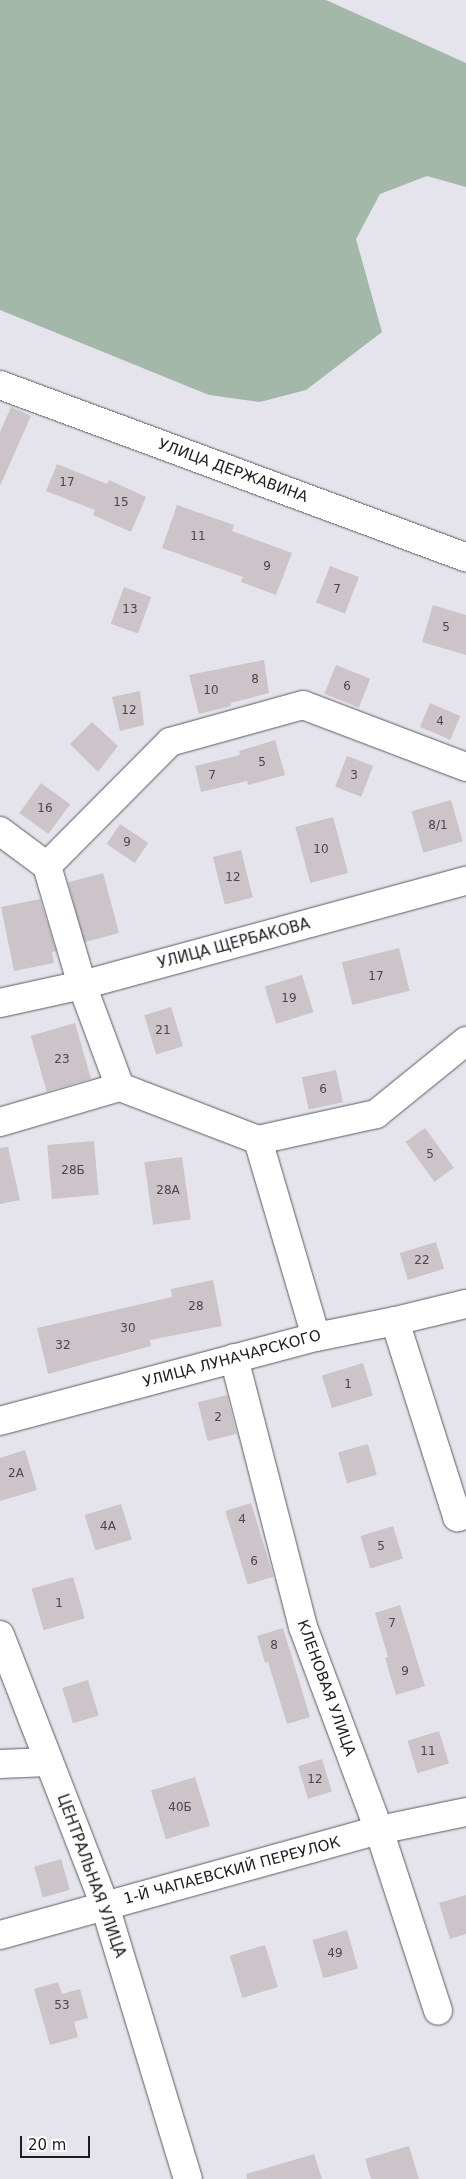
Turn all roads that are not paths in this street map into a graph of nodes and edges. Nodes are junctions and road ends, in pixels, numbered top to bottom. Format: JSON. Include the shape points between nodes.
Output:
{"nodes":[{"id":1,"x":0,"y":385,"type":"edge"},
{"id":2,"x":466,"y":557,"type":"edge"},
{"id":3,"x":466,"y":767,"type":"edge"},
{"id":4,"x":0,"y":832,"type":"edge"},
{"id":5,"x":47,"y":866,"type":"junction"},
{"id":6,"x":466,"y":881,"type":"edge"},
{"id":7,"x":82,"y":985,"type":"junction"},
{"id":8,"x":0,"y":1003,"type":"edge"},
{"id":9,"x":466,"y":1041,"type":"edge"},
{"id":10,"x":120,"y":1087,"type":"junction"},
{"id":11,"x":0,"y":1122,"type":"edge"},
{"id":12,"x":258,"y":1140,"type":"junction"},
{"id":13,"x":466,"y":1304,"type":"edge"},
{"id":14,"x":395,"y":1321,"type":"junction"},
{"id":15,"x":316,"y":1337,"type":"junction"},
{"id":16,"x":234,"y":1358,"type":"junction"},
{"id":17,"x":0,"y":1421,"type":"edge"},
{"id":18,"x":466,"y":1515,"type":"edge"},
{"id":19,"x":0,"y":1635,"type":"edge"},
{"id":20,"x":48,"y":1762,"type":"junction"},
{"id":21,"x":0,"y":1764,"type":"edge"},
{"id":22,"x":466,"y":1812,"type":"edge"},
{"id":23,"x":378,"y":1830,"type":"junction"},
{"id":24,"x":105,"y":1906,"type":"junction"},
{"id":25,"x":0,"y":1935,"type":"edge"},
{"id":26,"x":438,"y":2011,"type":"dead end"},
{"id":27,"x":188,"y":2179,"type":"edge"}],
"edges":[{"from":1,"to":2,"type":"street","name":"УЛИЦА ДЕРЖАВИНА"},
{"from":3,"to":5,"type":"street","via":[[303,705],[170,742]]},
{"from":4,"to":5,"type":"street"},
{"from":5,"to":7,"type":"street"},
{"from":6,"to":7,"type":"street","name":"УЛИЦА ЩЕРБАКОВА"},
{"from":7,"to":8,"type":"street","name":"УЛИЦА ЩЕРБАКОВА"},
{"from":7,"to":10,"type":"street"},
{"from":9,"to":12,"type":"street","via":[[376,1114]]},
{"from":10,"to":11,"type":"street"},
{"from":10,"to":12,"type":"street"},
{"from":12,"to":15,"type":"street"},
{"from":13,"to":14,"type":"street","name":"УЛИЦА ЛУНАЧАРСКОГО"},
{"from":14,"to":15,"type":"street","name":"УЛИЦА ЛУНАЧАРСКОГО"},
{"from":14,"to":18,"type":"street","via":[[457,1517]]},
{"from":15,"to":16,"type":"street","name":"УЛИЦА ЛУНАЧАРСКОГО"},
{"from":16,"to":17,"type":"street","name":"УЛИЦА ЛУНАЧАРСКОГО"},
{"from":16,"to":23,"type":"street","name":"КЛЕНОВАЯ УЛИЦА","via":[[303,1627]]},
{"from":19,"to":20,"type":"street","name":"ЦЕНТРАЛЬНАЯ УЛИЦА"},
{"from":20,"to":21,"type":"street"},
{"from":20,"to":24,"type":"street","name":"ЦЕНТРАЛЬНАЯ УЛИЦА"},
{"from":22,"to":23,"type":"street","name":"1-Й ЧАПАЕВСКИЙ ПЕРЕУЛОК"},
{"from":23,"to":24,"type":"street","name":"1-Й ЧАПАЕВСКИЙ ПЕРЕУЛОК"},
{"from":23,"to":26,"type":"street","name":"КЛЕНОВАЯ УЛИЦА"},
{"from":24,"to":25,"type":"street","name":"1-Й ЧАПАЕВСКИЙ ПЕРЕУЛОК"},
{"from":24,"to":27,"type":"street","name":"ЦЕНТРАЛЬНАЯ УЛИЦА"}]}
